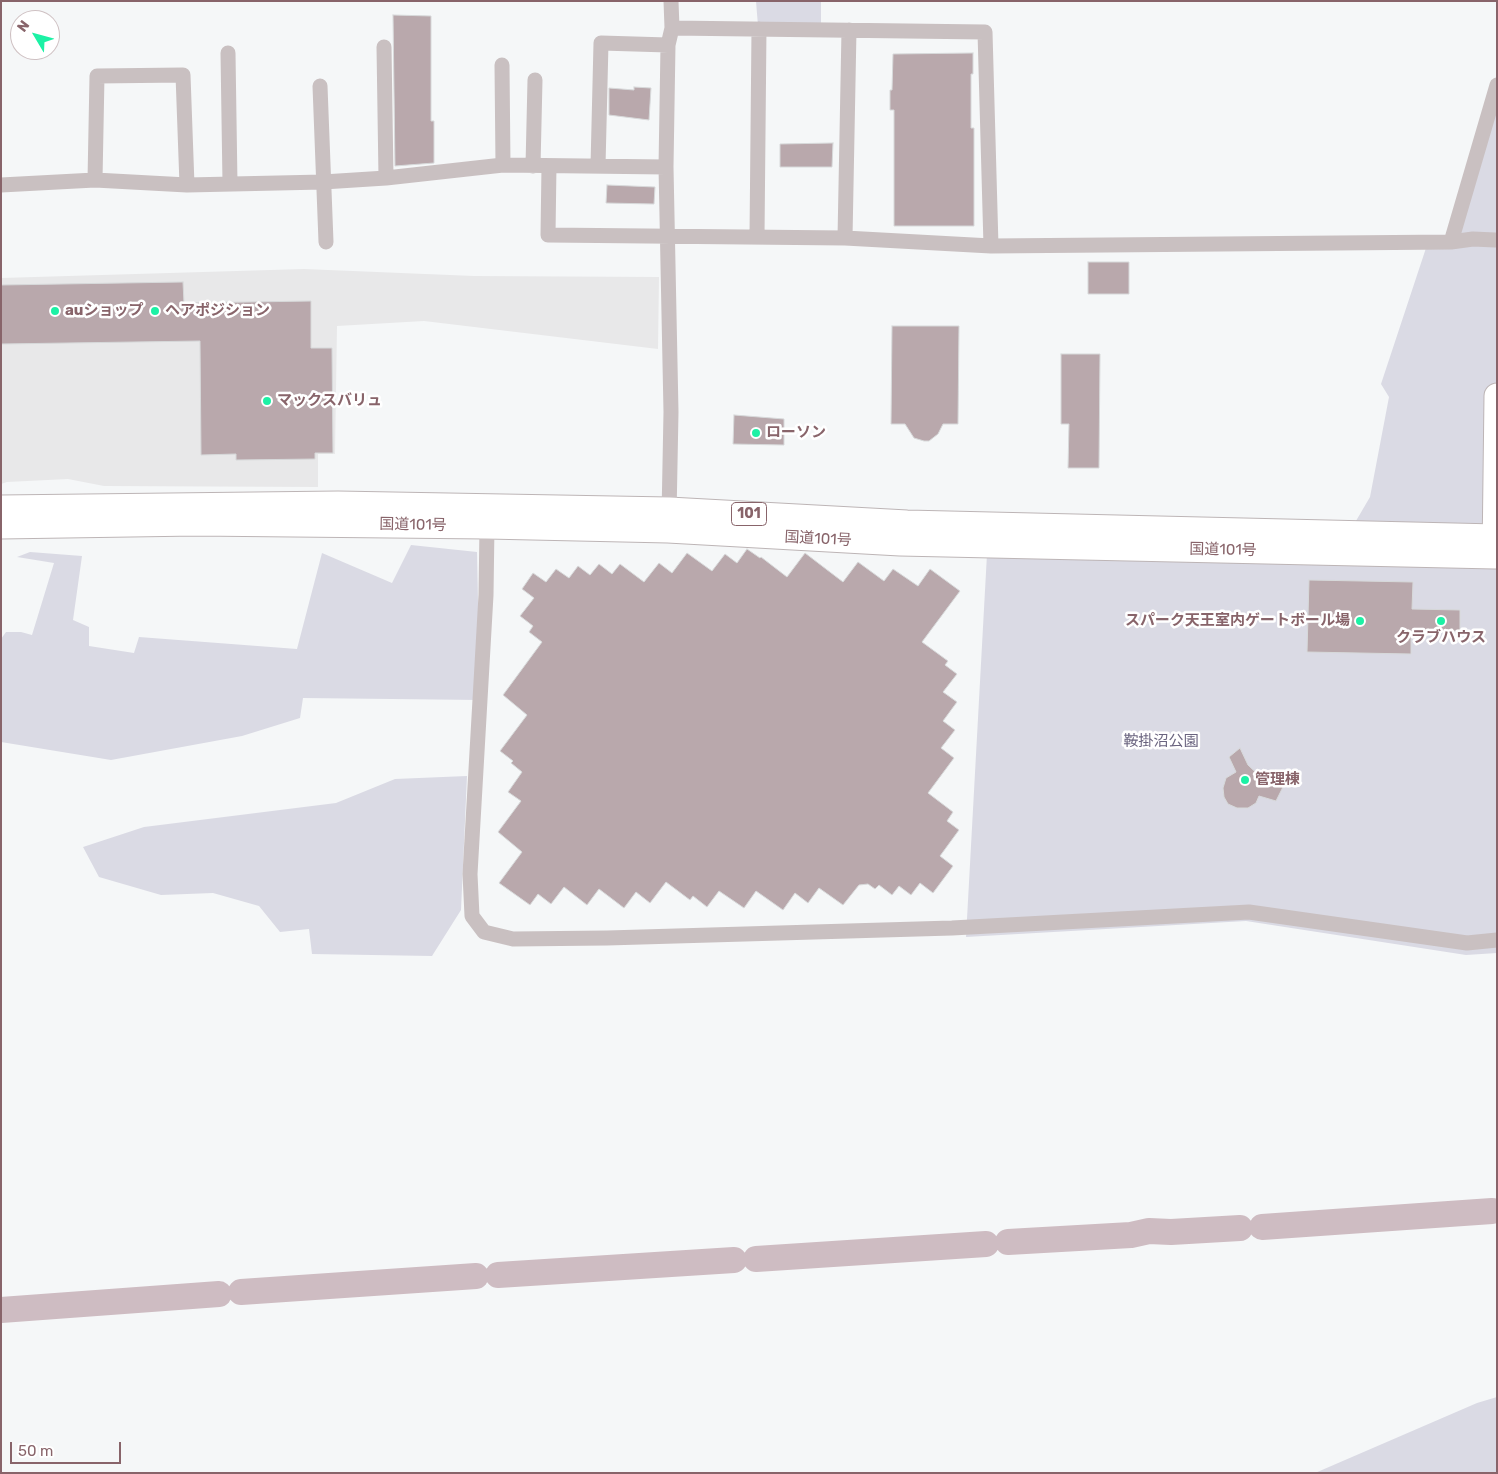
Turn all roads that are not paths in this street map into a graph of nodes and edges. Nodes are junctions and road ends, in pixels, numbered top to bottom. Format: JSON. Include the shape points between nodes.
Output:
{"nodes":[{"id":1,"x":671,"y":1,"type":"edge"},
{"id":2,"x":672,"y":28,"type":"junction"},
{"id":3,"x":759,"y":29,"type":"junction"},
{"id":4,"x":849,"y":30,"type":"junction"},
{"id":5,"x":668,"y":45,"type":"junction"},
{"id":6,"x":384,"y":47,"type":"dead end"},
{"id":7,"x":228,"y":52,"type":"dead end"},
{"id":8,"x":502,"y":65,"type":"dead end"},
{"id":9,"x":535,"y":80,"type":"dead end"},
{"id":10,"x":1497,"y":85,"type":"edge"},
{"id":11,"x":320,"y":86,"type":"dead end"},
{"id":12,"x":503,"y":165,"type":"junction"},
{"id":13,"x":541,"y":166,"type":"junction"},
{"id":14,"x":598,"y":166,"type":"junction"},
{"id":15,"x":666,"y":167,"type":"junction"},
{"id":16,"x":386,"y":178,"type":"junction"},
{"id":17,"x":95,"y":180,"type":"junction"},
{"id":18,"x":323,"y":182,"type":"junction"},
{"id":19,"x":230,"y":184,"type":"junction"},
{"id":20,"x":187,"y":185,"type":"junction"},
{"id":21,"x":1,"y":186,"type":"edge"},
{"id":22,"x":667,"y":237,"type":"junction"},
{"id":23,"x":757,"y":237,"type":"junction"},
{"id":24,"x":845,"y":238,"type":"junction"},
{"id":25,"x":1496,"y":240,"type":"dead end"},
{"id":26,"x":326,"y":242,"type":"dead end"},
{"id":27,"x":1452,"y":242,"type":"junction"},
{"id":28,"x":991,"y":246,"type":"junction"},
{"id":29,"x":1497,"y":396,"type":"edge"},
{"id":30,"x":1,"y":508,"type":"edge"},
{"id":31,"x":668,"y":520,"type":"junction"},
{"id":32,"x":1,"y":526,"type":"edge"},
{"id":33,"x":487,"y":526,"type":"junction"},
{"id":34,"x":1496,"y":547,"type":"edge"},
{"id":35,"x":1497,"y":940,"type":"edge"}],
"edges":[{"from":1,"to":2,"type":"street"},
{"from":2,"to":3,"type":"street"},
{"from":2,"to":5,"type":"street"},
{"from":3,"to":4,"type":"street"},
{"from":3,"to":23,"type":"street"},
{"from":4,"to":24,"type":"street"},
{"from":4,"to":28,"type":"street","via":[[985,32]]},
{"from":5,"to":14,"type":"street","via":[[601,42]]},
{"from":5,"to":15,"type":"street"},
{"from":6,"to":16,"type":"street"},
{"from":7,"to":19,"type":"street"},
{"from":8,"to":12,"type":"street"},
{"from":9,"to":13,"type":"street"},
{"from":10,"to":27,"type":"street"},
{"from":11,"to":18,"type":"street"},
{"from":12,"to":13,"type":"street"},
{"from":12,"to":16,"type":"street"},
{"from":13,"to":14,"type":"street"},
{"from":13,"to":22,"type":"street","via":[[548,235]]},
{"from":14,"to":15,"type":"street"},
{"from":15,"to":22,"type":"street"},
{"from":16,"to":18,"type":"street"},
{"from":17,"to":20,"type":"street"},
{"from":17,"to":20,"type":"street","via":[[97,76],[184,75]]},
{"from":17,"to":21,"type":"street"},
{"from":18,"to":19,"type":"street"},
{"from":18,"to":26,"type":"street"},
{"from":19,"to":20,"type":"street"},
{"from":22,"to":23,"type":"street"},
{"from":22,"to":31,"type":"street","via":[[671,412]]},
{"from":23,"to":24,"type":"street"},
{"from":24,"to":28,"type":"street"},
{"from":25,"to":27,"type":"street"},
{"from":27,"to":28,"type":"street"},
{"from":29,"to":34,"type":"highway","name":"国道101号","number":"101"},
{"from":30,"to":31,"type":"highway","name":"国道101号","number":"101","via":[[338,504]]},
{"from":31,"to":33,"type":"highway","name":"国道101号","number":"101"},
{"from":31,"to":34,"type":"highway","name":"国道101号","number":"101","via":[[907,523]]},
{"from":32,"to":33,"type":"highway","name":"国道101号","number":"101","via":[[215,523]]},
{"from":33,"to":35,"type":"street","via":[[470,874],[472,916],[484,932],[513,939],[711,935],[952,928],[1249,912],[1467,943]]}]}
